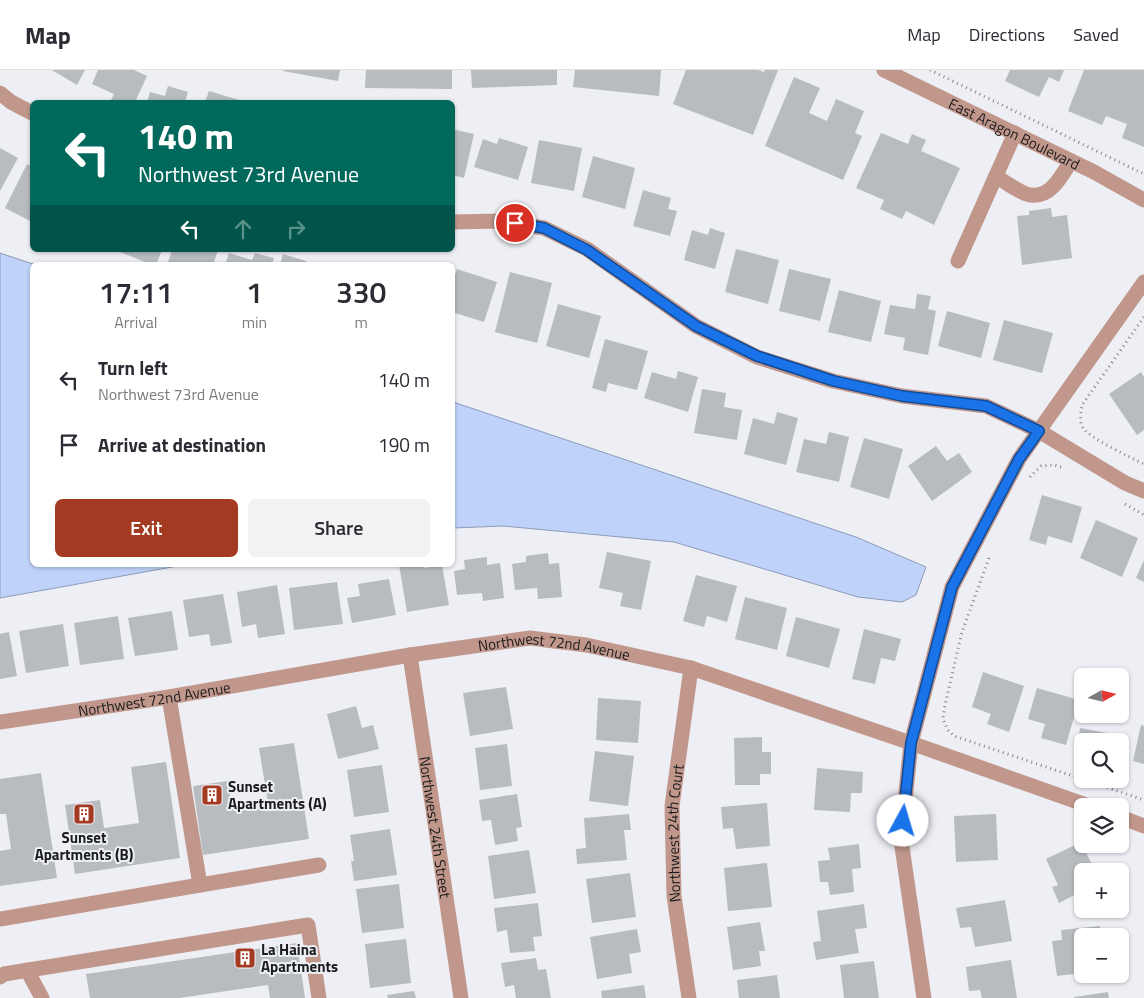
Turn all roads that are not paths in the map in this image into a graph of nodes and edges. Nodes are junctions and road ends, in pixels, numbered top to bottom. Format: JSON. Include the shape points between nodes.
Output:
{"nodes":[{"id":1,"x":884,"y":70,"type":"edge"},
{"id":2,"x":0,"y":93,"type":"edge"},
{"id":3,"x":30,"y":112,"type":"edge"},
{"id":4,"x":1015,"y":133,"type":"junction"},
{"id":5,"x":1071,"y":161,"type":"junction"},
{"id":6,"x":996,"y":176,"type":"junction"},
{"id":7,"x":1144,"y":200,"type":"edge"},
{"id":8,"x":455,"y":222,"type":"edge"},
{"id":9,"x":958,"y":260,"type":"dead end"},
{"id":10,"x":1144,"y":282,"type":"edge"},
{"id":11,"x":1039,"y":431,"type":"junction"},
{"id":12,"x":1144,"y":492,"type":"edge"},
{"id":13,"x":410,"y":655,"type":"junction"},
{"id":14,"x":691,"y":668,"type":"junction"},
{"id":15,"x":169,"y":697,"type":"junction"},
{"id":16,"x":0,"y":722,"type":"edge"},
{"id":17,"x":911,"y":743,"type":"junction"},
{"id":18,"x":1074,"y":801,"type":"edge"},
{"id":19,"x":1129,"y":820,"type":"edge"},
{"id":20,"x":1144,"y":826,"type":"edge"},
{"id":21,"x":319,"y":866,"type":"dead end"},
{"id":22,"x":200,"y":885,"type":"junction"},
{"id":23,"x":0,"y":919,"type":"edge"},
{"id":24,"x":27,"y":970,"type":"junction"},
{"id":25,"x":0,"y":977,"type":"edge"},
{"id":26,"x":42,"y":998,"type":"edge"},
{"id":27,"x":319,"y":998,"type":"edge"},
{"id":28,"x":461,"y":998,"type":"edge"},
{"id":29,"x":689,"y":998,"type":"edge"},
{"id":30,"x":924,"y":998,"type":"edge"}],
"edges":[{"from":1,"to":4,"type":"street","name":"East Aragon Boulevard"},
{"from":2,"to":3,"type":"street"},
{"from":4,"to":5,"type":"street","name":"East Aragon Boulevard"},
{"from":4,"to":6,"type":"street"},
{"from":5,"to":6,"type":"street","via":[[1056,183],[1041,195],[1030,196]]},
{"from":5,"to":7,"type":"street","name":"East Aragon Boulevard"},
{"from":6,"to":9,"type":"street"},
{"from":8,"to":11,"type":"street","via":[[501,221],[544,228],[587,250],[696,326],[757,356],[834,381],[882,392],[986,406]]},
{"from":10,"to":11,"type":"street"},
{"from":11,"to":12,"type":"street"},
{"from":11,"to":17,"type":"street","via":[[1019,459],[952,587]]},
{"from":13,"to":14,"type":"street","name":"Northwest 72nd Avenue","via":[[530,638],[586,645]]},
{"from":13,"to":15,"type":"street","name":"Northwest 72nd Avenue"},
{"from":13,"to":28,"type":"street","name":"Northwest 24th Street"},
{"from":14,"to":17,"type":"street","name":"Northwest 72nd Avenue"},
{"from":14,"to":29,"type":"street","name":"Northwest 24th Court","via":[[672,806],[674,896]]},
{"from":15,"to":16,"type":"street","name":"Northwest 72nd Avenue"},
{"from":15,"to":22,"type":"street"},
{"from":17,"to":18,"type":"street","name":"Northwest 72nd Avenue"},
{"from":17,"to":30,"type":"street","via":[[901,840]]},
{"from":19,"to":20,"type":"street"},
{"from":21,"to":22,"type":"street"},
{"from":22,"to":23,"type":"street"},
{"from":24,"to":25,"type":"street"},
{"from":24,"to":26,"type":"street"},
{"from":24,"to":27,"type":"street","via":[[308,925]]}]}
